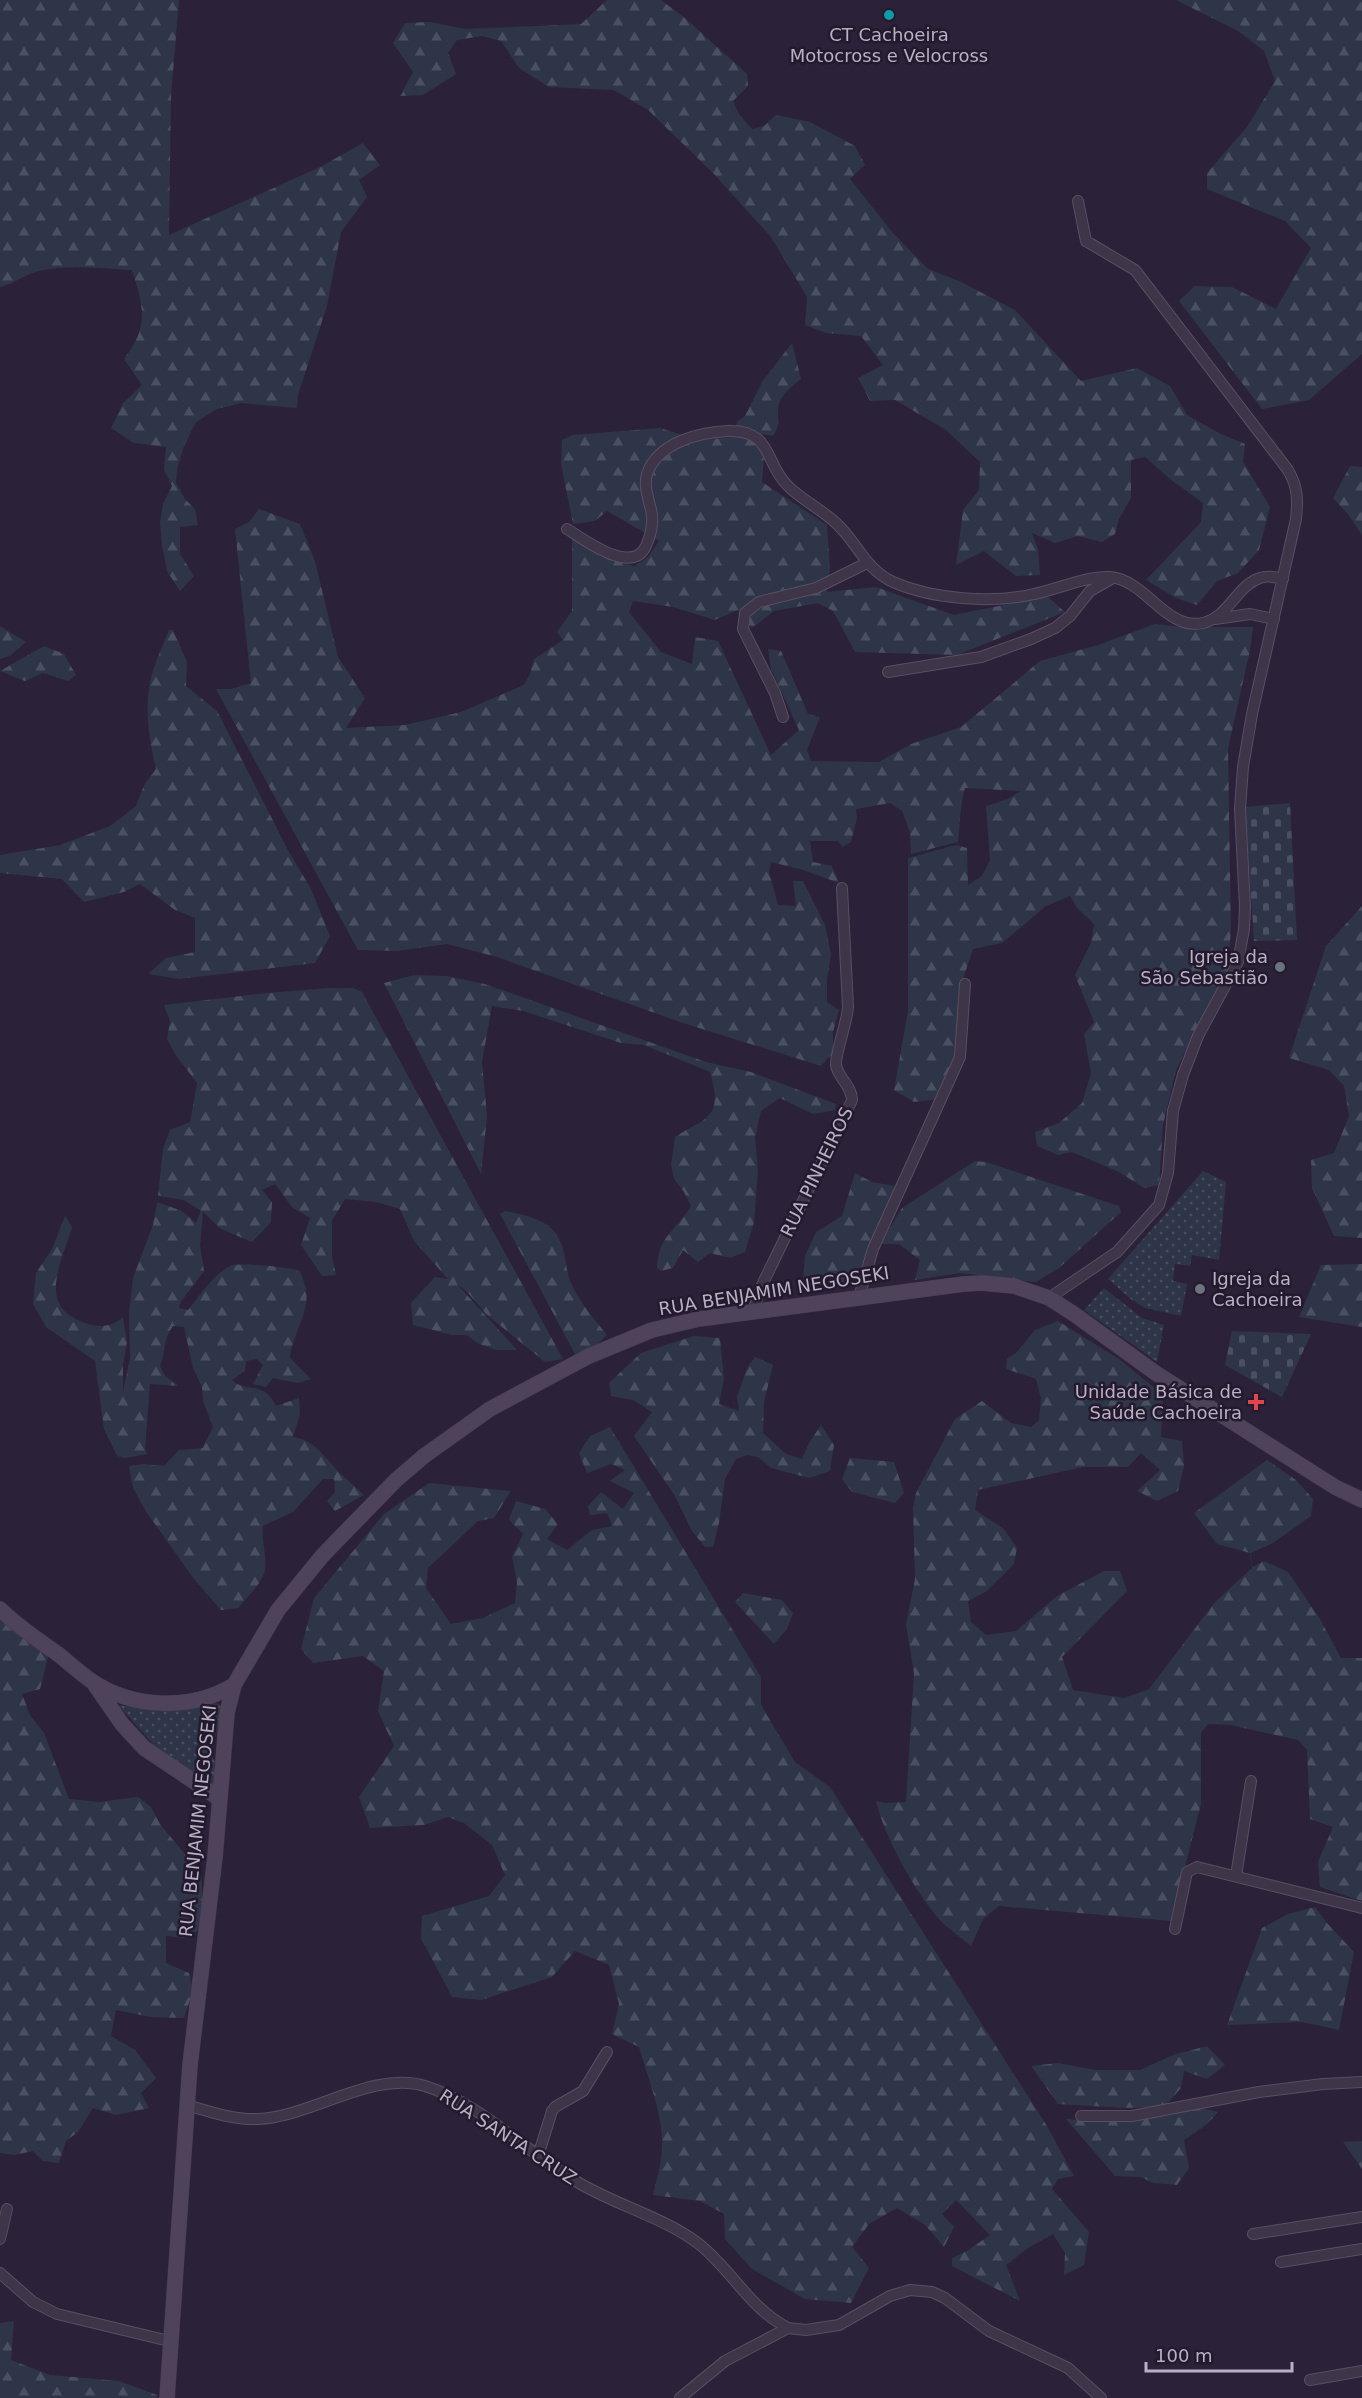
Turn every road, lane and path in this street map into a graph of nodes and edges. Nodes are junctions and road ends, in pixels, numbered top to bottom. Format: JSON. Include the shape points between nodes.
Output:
{"nodes":[{"id":1,"x":1078,"y":201,"type":"dead end"},
{"id":2,"x":567,"y":529,"type":"dead end"},
{"id":3,"x":867,"y":562,"type":"junction"},
{"id":4,"x":1114,"y":577,"type":"junction"},
{"id":5,"x":1283,"y":579,"type":"junction"},
{"id":6,"x":1274,"y":619,"type":"junction"},
{"id":7,"x":1212,"y":620,"type":"junction"},
{"id":8,"x":888,"y":672,"type":"dead end"},
{"id":9,"x":783,"y":717,"type":"dead end"},
{"id":10,"x":842,"y":888,"type":"dead end"},
{"id":11,"x":965,"y":984,"type":"dead end"},
{"id":12,"x":859,"y":1297,"type":"junction"},
{"id":13,"x":1049,"y":1298,"type":"junction"},
{"id":14,"x":753,"y":1311,"type":"junction"},
{"id":15,"x":1362,"y":1500,"type":"edge"},
{"id":16,"x":0,"y":1609,"type":"edge"},
{"id":17,"x":91,"y":1680,"type":"junction"},
{"id":18,"x":234,"y":1685,"type":"junction"},
{"id":19,"x":1251,"y":1781,"type":"dead end"},
{"id":20,"x":220,"y":1799,"type":"junction"},
{"id":21,"x":1236,"y":1876,"type":"junction"},
{"id":22,"x":1362,"y":1908,"type":"edge"},
{"id":23,"x":1175,"y":1929,"type":"dead end"},
{"id":24,"x":607,"y":2052,"type":"dead end"},
{"id":25,"x":1362,"y":2082,"type":"edge"},
{"id":26,"x":187,"y":2105,"type":"junction"},
{"id":27,"x":1081,"y":2116,"type":"dead end"},
{"id":28,"x":538,"y":2156,"type":"junction"},
{"id":29,"x":7,"y":2209,"type":"dead end"},
{"id":30,"x":1362,"y":2217,"type":"edge"},
{"id":31,"x":1253,"y":2234,"type":"dead end"},
{"id":32,"x":0,"y":2239,"type":"edge"},
{"id":33,"x":1362,"y":2248,"type":"edge"},
{"id":34,"x":1281,"y":2262,"type":"dead end"},
{"id":35,"x":0,"y":2273,"type":"edge"},
{"id":36,"x":788,"y":2328,"type":"junction"},
{"id":37,"x":170,"y":2341,"type":"junction"},
{"id":38,"x":1362,"y":2371,"type":"edge"},
{"id":39,"x":1310,"y":2380,"type":"dead end"},
{"id":40,"x":167,"y":2398,"type":"edge"},
{"id":41,"x":680,"y":2398,"type":"edge"},
{"id":42,"x":1101,"y":2398,"type":"edge"}],
"edges":[{"from":1,"to":5,"type":"street","via":[[1086,241],[1135,270],[1296,484],[1296,519]]},
{"from":2,"to":3,"type":"street","via":[[614,555],[635,559],[643,553],[651,530],[646,489],[647,474],[654,463],[680,441],[730,431],[756,436],[786,485],[838,525]]},
{"from":3,"to":4,"type":"street","via":[[893,582],[970,598],[1019,597]]},
{"from":3,"to":9,"type":"street","via":[[816,588],[759,602],[745,613],[743,630]]},
{"from":4,"to":7,"type":"street","via":[[1135,587],[1179,620]]},
{"from":4,"to":8,"type":"street","via":[[1090,591],[1055,628],[1030,639],[981,657]]},
{"from":5,"to":6,"type":"street"},
{"from":5,"to":7,"type":"street","via":[[1260,578],[1251,582]]},
{"from":6,"to":7,"type":"street","via":[[1250,614]]},
{"from":6,"to":13,"type":"street","via":[[1252,714],[1241,790],[1245,907],[1241,947],[1232,975],[1206,1021],[1183,1075],[1173,1111],[1168,1173],[1159,1205],[1118,1252]]},
{"from":10,"to":14,"type":"street","name":"RUA PINHEIROS","via":[[848,1007],[836,1063],[852,1092],[852,1100]]},
{"from":11,"to":12,"type":"street","via":[[960,1056],[873,1249]]},
{"from":12,"to":13,"type":"main road","name":"RUA BENJAMIM NEGOSEKI","via":[[982,1283],[1014,1286]]},
{"from":12,"to":14,"type":"main road","name":"RUA BENJAMIM NEGOSEKI"},
{"from":13,"to":15,"type":"main road","name":"RUA BENJAMIM NEGOSEKI","via":[[1157,1374],[1335,1487]]},
{"from":14,"to":18,"type":"main road","name":"RUA BENJAMIM NEGOSEKI","via":[[678,1323],[620,1342],[525,1389],[456,1431],[396,1480],[322,1555],[278,1610]]},
{"from":16,"to":17,"type":"main road"},
{"from":17,"to":18,"type":"main road","via":[[125,1698],[153,1702],[188,1702]]},
{"from":17,"to":20,"type":"main road","via":[[144,1748]]},
{"from":18,"to":20,"type":"main road","name":"RUA BENJAMIM NEGOSEKI","via":[[225,1729]]},
{"from":19,"to":21,"type":"street"},
{"from":20,"to":26,"type":"main road","name":"RUA BENJAMIM NEGOSEKI"},
{"from":21,"to":22,"type":"street"},
{"from":21,"to":23,"type":"street","via":[[1191,1868]]},
{"from":24,"to":28,"type":"street","via":[[583,2091],[552,2111]]},
{"from":25,"to":27,"type":"street","via":[[1259,2092],[1132,2116]]},
{"from":26,"to":28,"type":"street","name":"RUA SANTA CRUZ","via":[[258,2119],[380,2085],[411,2083],[467,2106]]},
{"from":26,"to":37,"type":"main road","name":"RUA BENJAMIM NEGOSEKI"},
{"from":28,"to":36,"type":"street","name":"RUA SANTA CRUZ","via":[[588,2188],[697,2243],[754,2302]]},
{"from":29,"to":32,"type":"street"},
{"from":30,"to":31,"type":"street"},
{"from":33,"to":34,"type":"street"},
{"from":35,"to":37,"type":"street","via":[[33,2302],[57,2314]]},
{"from":36,"to":41,"type":"street","via":[[725,2361]]},
{"from":36,"to":42,"type":"street","via":[[806,2330],[839,2325],[899,2292],[932,2292],[989,2331],[1068,2368]]},
{"from":37,"to":40,"type":"main road","name":"RUA BENJAMIM NEGOSEKI"},
{"from":38,"to":39,"type":"street"}]}
